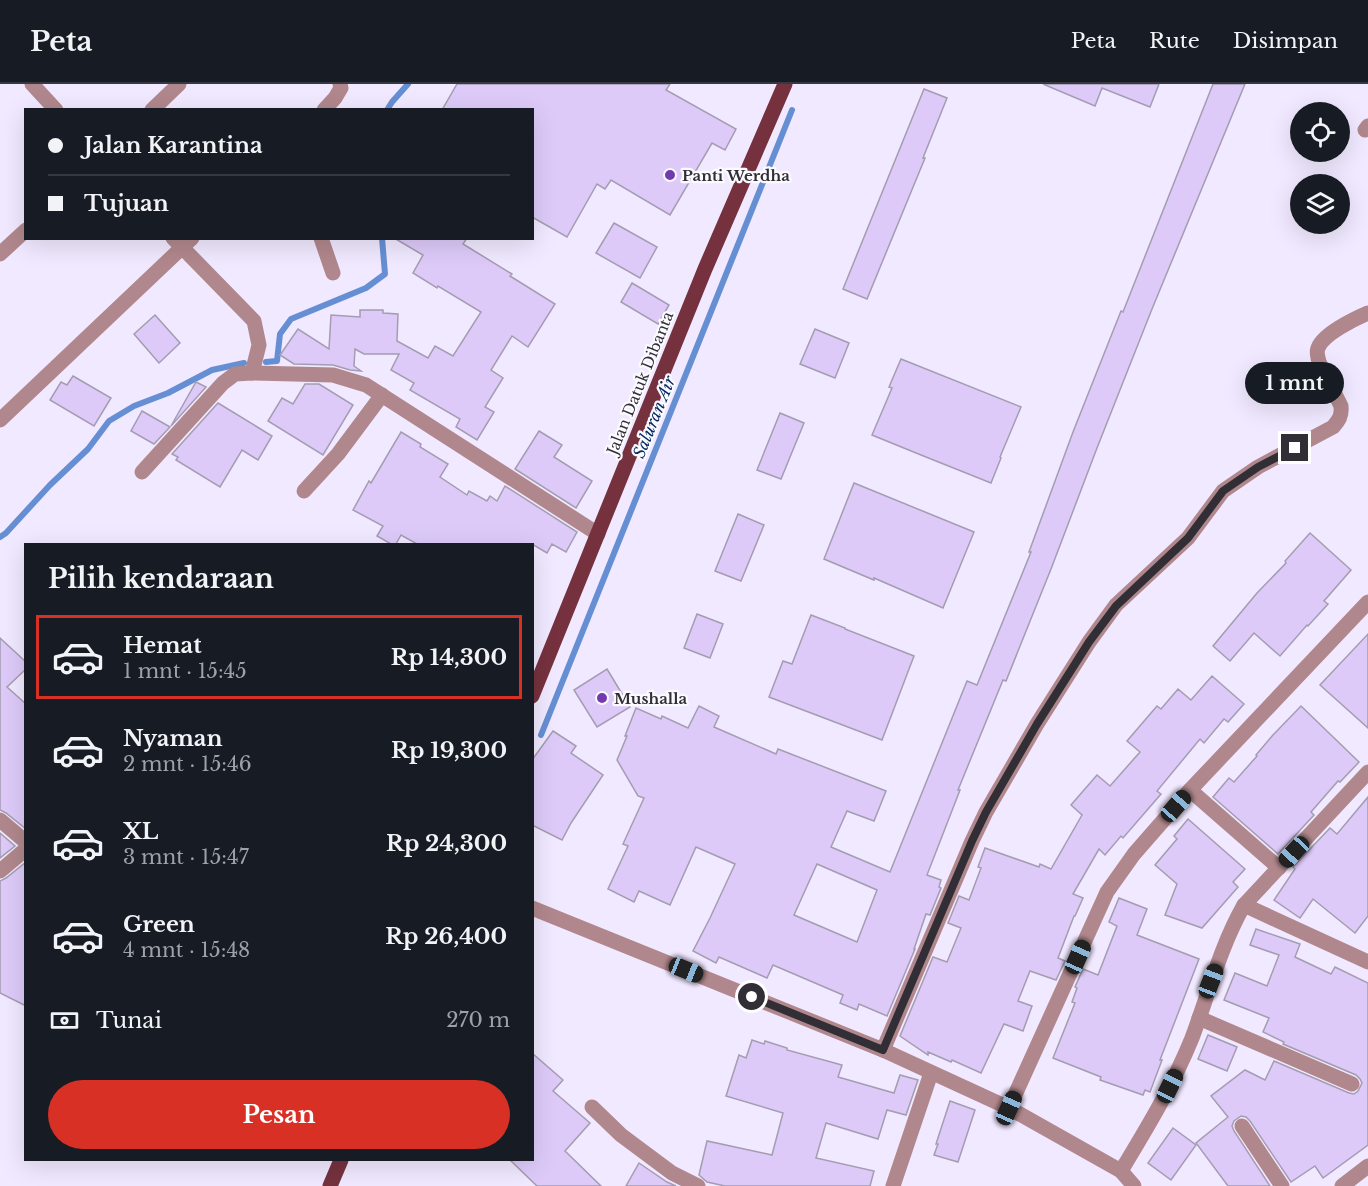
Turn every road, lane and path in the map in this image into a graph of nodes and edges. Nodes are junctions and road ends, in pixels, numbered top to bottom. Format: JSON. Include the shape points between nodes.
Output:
{"nodes":[{"id":1,"x":32,"y":84,"type":"edge"},
{"id":2,"x":179,"y":84,"type":"edge"},
{"id":3,"x":340,"y":84,"type":"edge"},
{"id":4,"x":785,"y":84,"type":"edge"},
{"id":5,"x":54,"y":108,"type":"edge"},
{"id":6,"x":154,"y":108,"type":"edge"},
{"id":7,"x":326,"y":108,"type":"edge"},
{"id":8,"x":24,"y":232,"type":"edge"},
{"id":9,"x":322,"y":240,"type":"edge"},
{"id":10,"x":182,"y":242,"type":"edge"},
{"id":11,"x":0,"y":254,"type":"edge"},
{"id":12,"x":333,"y":273,"type":"dead end"},
{"id":13,"x":1368,"y":313,"type":"edge"},
{"id":14,"x":252,"y":373,"type":"junction"},
{"id":15,"x":382,"y":395,"type":"junction"},
{"id":16,"x":0,"y":420,"type":"edge"},
{"id":17,"x":142,"y":472,"type":"dead end"},
{"id":18,"x":304,"y":491,"type":"dead end"},
{"id":19,"x":598,"y":534,"type":"junction"},
{"id":20,"x":1368,"y":602,"type":"edge"},
{"id":21,"x":534,"y":691,"type":"edge"},
{"id":22,"x":1368,"y":772,"type":"edge"},
{"id":23,"x":1190,"y":790,"type":"junction"},
{"id":24,"x":0,"y":820,"type":"edge"},
{"id":25,"x":24,"y":840,"type":"edge"},
{"id":26,"x":24,"y":851,"type":"edge"},
{"id":27,"x":1279,"y":868,"type":"junction"},
{"id":28,"x":0,"y":872,"type":"edge"},
{"id":29,"x":1244,"y":905,"type":"junction"},
{"id":30,"x":534,"y":909,"type":"edge"},
{"id":31,"x":1366,"y":957,"type":"edge"},
{"id":32,"x":1198,"y":1018,"type":"junction"},
{"id":33,"x":883,"y":1050,"type":"junction"},
{"id":34,"x":931,"y":1073,"type":"junction"},
{"id":35,"x":1352,"y":1084,"type":"dead end"},
{"id":36,"x":592,"y":1107,"type":"dead end"},
{"id":37,"x":1009,"y":1108,"type":"junction"},
{"id":38,"x":1242,"y":1126,"type":"dead end"},
{"id":39,"x":341,"y":1161,"type":"edge"},
{"id":40,"x":1368,"y":1166,"type":"edge"},
{"id":41,"x":1121,"y":1172,"type":"junction"},
{"id":42,"x":330,"y":1186,"type":"edge"},
{"id":43,"x":698,"y":1186,"type":"edge"},
{"id":44,"x":893,"y":1186,"type":"edge"},
{"id":45,"x":1134,"y":1186,"type":"edge"},
{"id":46,"x":1282,"y":1186,"type":"edge"},
{"id":47,"x":1342,"y":1186,"type":"edge"}],
"edges":[{"from":1,"to":5,"type":"street"},
{"from":2,"to":6,"type":"street"},
{"from":3,"to":7,"type":"street"},
{"from":4,"to":19,"type":"main road","name":"Jalan Datuk Dibanta"},
{"from":8,"to":11,"type":"street"},
{"from":9,"to":12,"type":"street"},
{"from":10,"to":14,"type":"street","via":[[254,321],[259,345]]},
{"from":10,"to":16,"type":"street"},
{"from":13,"to":33,"type":"street","via":[[1323,340],[1318,348],[1319,362],[1341,406],[1342,414],[1333,427],[1258,467],[1223,491],[1188,538],[1116,606],[1089,642],[986,812]]},
{"from":14,"to":15,"type":"street","via":[[333,375],[366,385]]},
{"from":14,"to":17,"type":"street","via":[[235,374],[223,382]]},
{"from":15,"to":18,"type":"street","via":[[338,454]]},
{"from":15,"to":19,"type":"street"},
{"from":19,"to":21,"type":"main road","name":"Jalan Datuk Dibanta"},
{"from":20,"to":23,"type":"street"},
{"from":22,"to":27,"type":"street"},
{"from":23,"to":27,"type":"street"},
{"from":23,"to":37,"type":"street","via":[[1134,854],[1107,892]]},
{"from":24,"to":25,"type":"street"},
{"from":26,"to":28,"type":"street"},
{"from":27,"to":29,"type":"street"},
{"from":29,"to":31,"type":"street"},
{"from":29,"to":32,"type":"street","via":[[1232,926]]},
{"from":30,"to":33,"type":"street"},
{"from":32,"to":35,"type":"street"},
{"from":32,"to":41,"type":"street","via":[[1160,1106]]},
{"from":33,"to":34,"type":"street"},
{"from":34,"to":37,"type":"street"},
{"from":34,"to":44,"type":"street"},
{"from":36,"to":43,"type":"street","via":[[621,1135],[672,1173]]},
{"from":37,"to":41,"type":"street"},
{"from":38,"to":46,"type":"street"},
{"from":39,"to":42,"type":"main road"},
{"from":40,"to":47,"type":"street"},
{"from":41,"to":45,"type":"street"}]}
